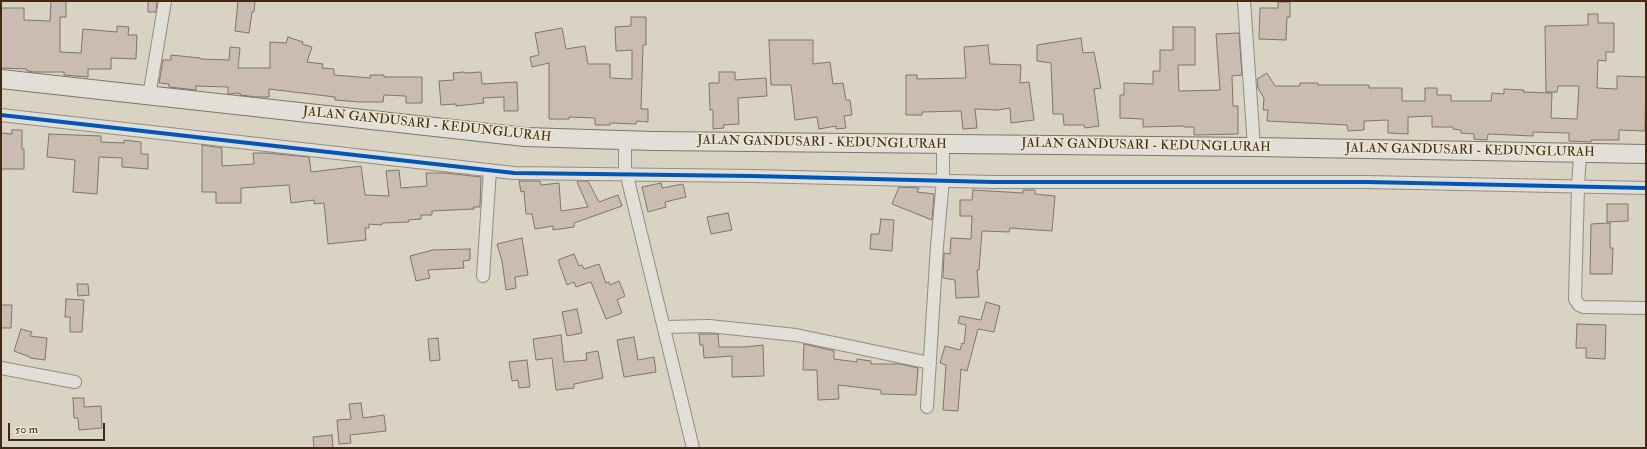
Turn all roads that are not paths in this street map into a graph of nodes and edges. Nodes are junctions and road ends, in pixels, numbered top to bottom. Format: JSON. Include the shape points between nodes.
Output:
{"nodes":[{"id":1,"x":164,"y":1,"type":"edge"},
{"id":2,"x":1244,"y":1,"type":"edge"},
{"id":3,"x":1,"y":79,"type":"edge"},
{"id":4,"x":149,"y":96,"type":"junction"},
{"id":5,"x":1,"y":115,"type":"edge"},
{"id":6,"x":625,"y":146,"type":"junction"},
{"id":7,"x":1254,"y":147,"type":"junction"},
{"id":8,"x":943,"y":150,"type":"junction"},
{"id":9,"x":1646,"y":154,"type":"edge"},
{"id":10,"x":1580,"y":160,"type":"junction"},
{"id":11,"x":490,"y":170,"type":"junction"},
{"id":12,"x":626,"y":171,"type":"junction"},
{"id":13,"x":943,"y":177,"type":"junction"},
{"id":14,"x":1578,"y":184,"type":"junction"},
{"id":15,"x":1646,"y":188,"type":"edge"},
{"id":16,"x":483,"y":276,"type":"dead end"},
{"id":17,"x":1646,"y":308,"type":"edge"},
{"id":18,"x":664,"y":327,"type":"junction"},
{"id":19,"x":930,"y":363,"type":"junction"},
{"id":20,"x":1,"y":368,"type":"edge"},
{"id":21,"x":75,"y":382,"type":"dead end"},
{"id":22,"x":928,"y":407,"type":"dead end"},
{"id":23,"x":693,"y":448,"type":"edge"}],
"edges":[{"from":1,"to":4,"type":"street"},
{"from":2,"to":7,"type":"street"},
{"from":3,"to":4,"type":"street","name":"JALAN GANDUSARI - KEDUNGLURAH"},
{"from":4,"to":6,"type":"street","name":"JALAN GANDUSARI - KEDUNGLURAH"},
{"from":5,"to":11,"type":"street"},
{"from":6,"to":8,"type":"street","name":"JALAN GANDUSARI - KEDUNGLURAH"},
{"from":6,"to":12,"type":"street"},
{"from":7,"to":8,"type":"street","name":"JALAN GANDUSARI - KEDUNGLURAH"},
{"from":7,"to":10,"type":"street","name":"JALAN GANDUSARI - KEDUNGLURAH"},
{"from":8,"to":13,"type":"street"},
{"from":9,"to":10,"type":"street","name":"JALAN GANDUSARI - KEDUNGLURAH"},
{"from":10,"to":14,"type":"street"},
{"from":11,"to":12,"type":"street","via":[[514,173]]},
{"from":11,"to":16,"type":"street"},
{"from":12,"to":13,"type":"street"},
{"from":12,"to":18,"type":"street"},
{"from":13,"to":14,"type":"street","via":[[993,182]]},
{"from":13,"to":19,"type":"street"},
{"from":14,"to":15,"type":"street"},
{"from":14,"to":17,"type":"street","via":[[1575,299],[1584,307]]},
{"from":18,"to":19,"type":"street","via":[[709,326],[796,335]]},
{"from":18,"to":23,"type":"street"},
{"from":19,"to":22,"type":"street"},
{"from":20,"to":21,"type":"street"}]}
